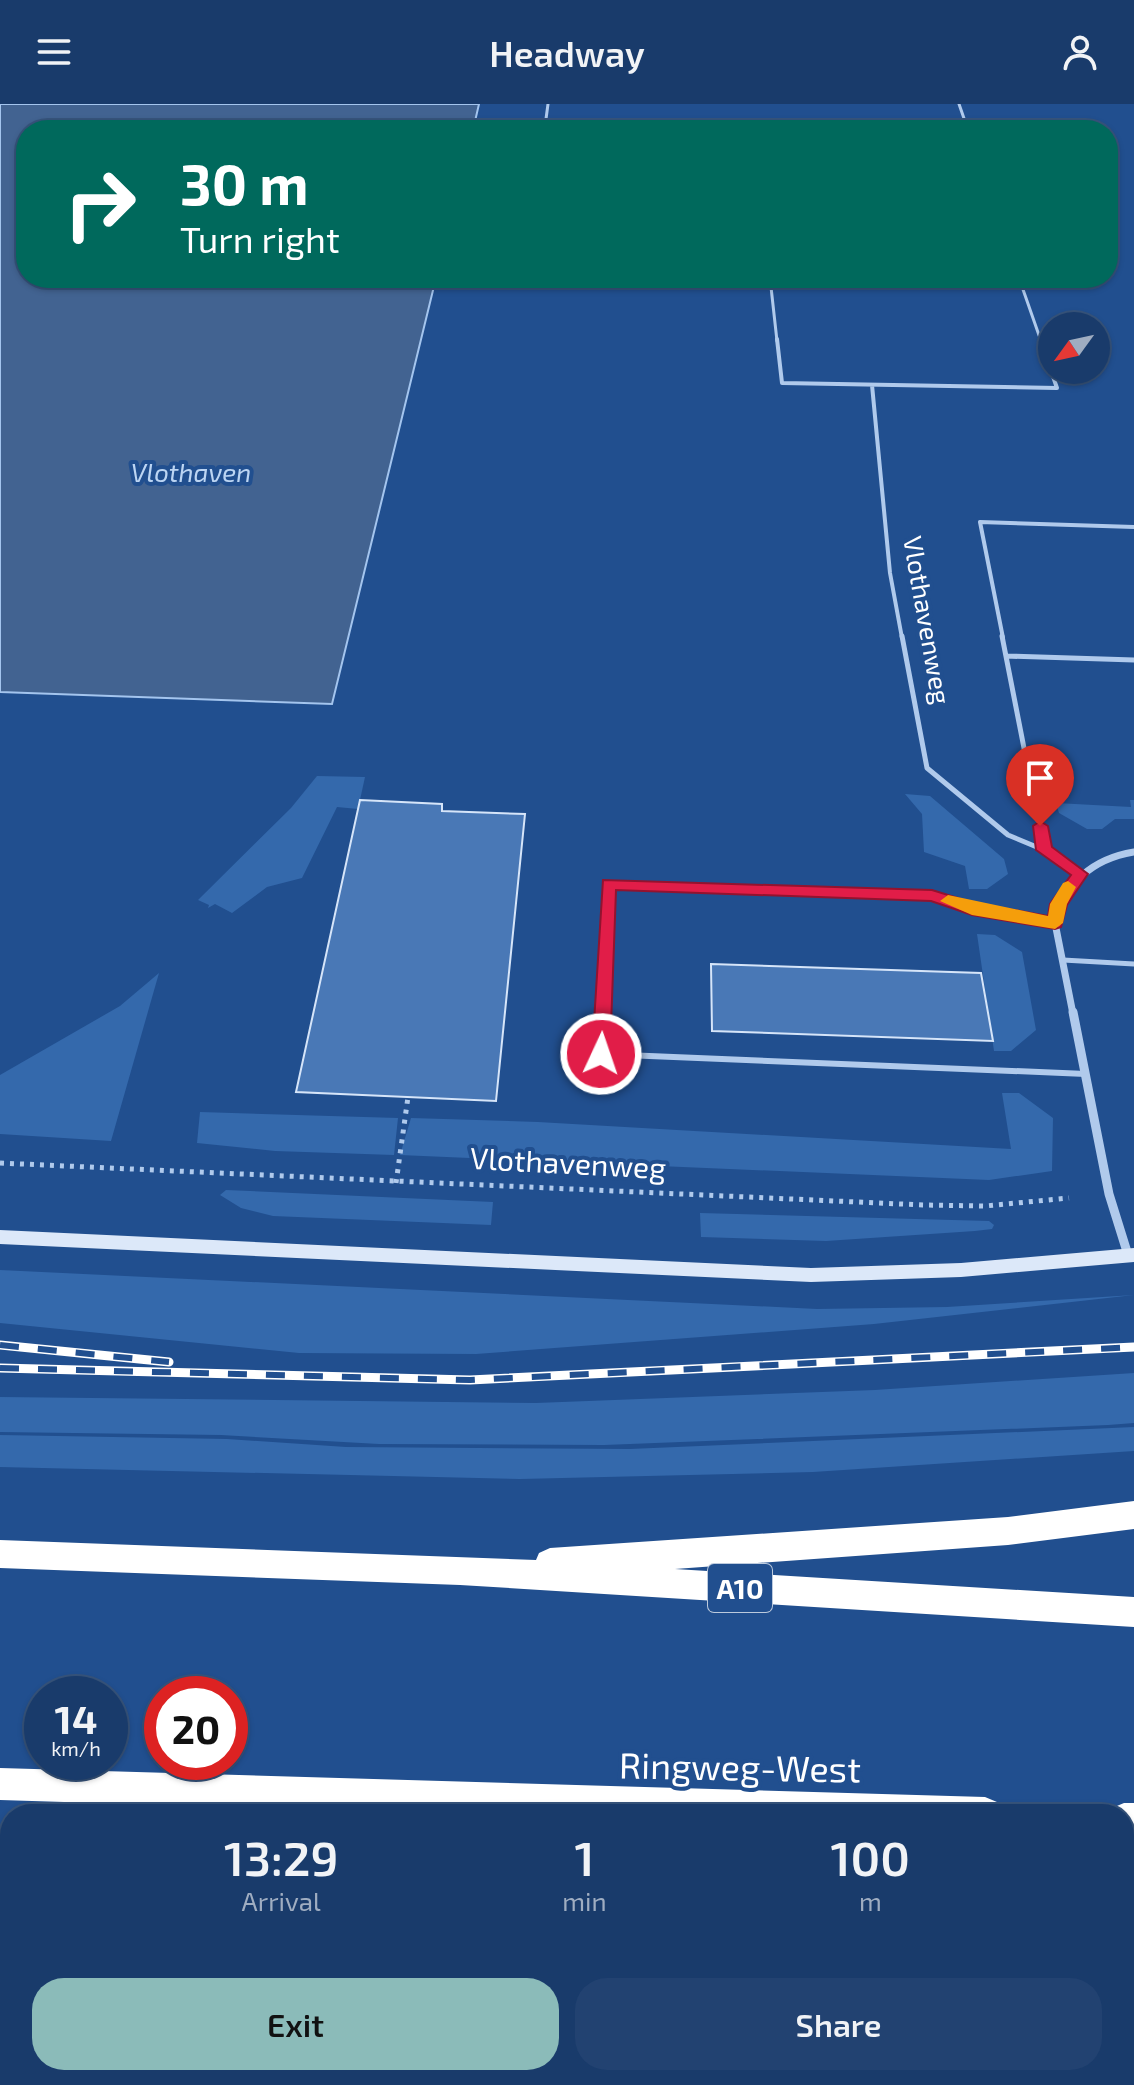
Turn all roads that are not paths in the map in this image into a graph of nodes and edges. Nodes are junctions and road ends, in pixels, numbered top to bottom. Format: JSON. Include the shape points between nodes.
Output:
{"nodes":[{"id":1,"x":548,"y":104,"type":"edge"},
{"id":2,"x":546,"y":119,"type":"dead end"},
{"id":3,"x":771,"y":288,"type":"edge"},
{"id":4,"x":1022,"y":288,"type":"edge"},
{"id":5,"x":872,"y":385,"type":"junction"},
{"id":6,"x":1134,"y":527,"type":"edge"},
{"id":7,"x":1006,"y":656,"type":"junction"},
{"id":8,"x":1134,"y":660,"type":"edge"},
{"id":9,"x":1044,"y":850,"type":"junction"},
{"id":10,"x":1134,"y":852,"type":"edge"},
{"id":11,"x":1080,"y":874,"type":"junction"},
{"id":12,"x":1055,"y":923,"type":"junction"},
{"id":13,"x":1063,"y":960,"type":"junction"},
{"id":14,"x":1134,"y":964,"type":"edge"},
{"id":15,"x":1086,"y":1074,"type":"junction"},
{"id":16,"x":0,"y":1237,"type":"edge"},
{"id":17,"x":1131,"y":1255,"type":"edge"},
{"id":18,"x":1134,"y":1515,"type":"edge"},
{"id":19,"x":0,"y":1554,"type":"edge"},
{"id":20,"x":460,"y":1570,"type":"junction"},
{"id":21,"x":1134,"y":1612,"type":"edge"},
{"id":22,"x":0,"y":1784,"type":"edge"},
{"id":23,"x":494,"y":1801,"type":"junction"},
{"id":24,"x":510,"y":1804,"type":"edge"},
{"id":25,"x":607,"y":1804,"type":"edge"}],
"edges":[{"from":1,"to":2,"type":"lane"},
{"from":3,"to":5,"type":"lane","via":[[782,383]]},
{"from":4,"to":5,"type":"lane","via":[[1057,388]]},
{"from":5,"to":9,"type":"lane","name":"Vlothavenweg","via":[[890,573],[927,768],[1008,835]]},
{"from":6,"to":7,"type":"lane","via":[[980,522]]},
{"from":7,"to":8,"type":"lane"},
{"from":7,"to":9,"type":"lane"},
{"from":9,"to":11,"type":"lane","name":"Vlothavenweg"},
{"from":10,"to":11,"type":"street"},
{"from":11,"to":12,"type":"street","via":[[1059,904]]},
{"from":12,"to":13,"type":"street"},
{"from":12,"to":15,"type":"lane","via":[[972,909],[932,896],[608,884],[601,1054]]},
{"from":13,"to":14,"type":"lane"},
{"from":13,"to":15,"type":"street"},
{"from":15,"to":17,"type":"street","via":[[1109,1194]]},
{"from":16,"to":17,"type":"main road","via":[[811,1275],[961,1270]]},
{"from":18,"to":20,"type":"highway","number":"A10","via":[[1008,1531]]},
{"from":19,"to":20,"type":"highway","number":"A10"},
{"from":20,"to":21,"type":"highway","number":"A10"},
{"from":22,"to":23,"type":"highway","name":"Ringweg-West"},
{"from":23,"to":24,"type":"highway","name":"Ringweg-West"},
{"from":23,"to":25,"type":"highway","name":"Ringweg-West"}]}
